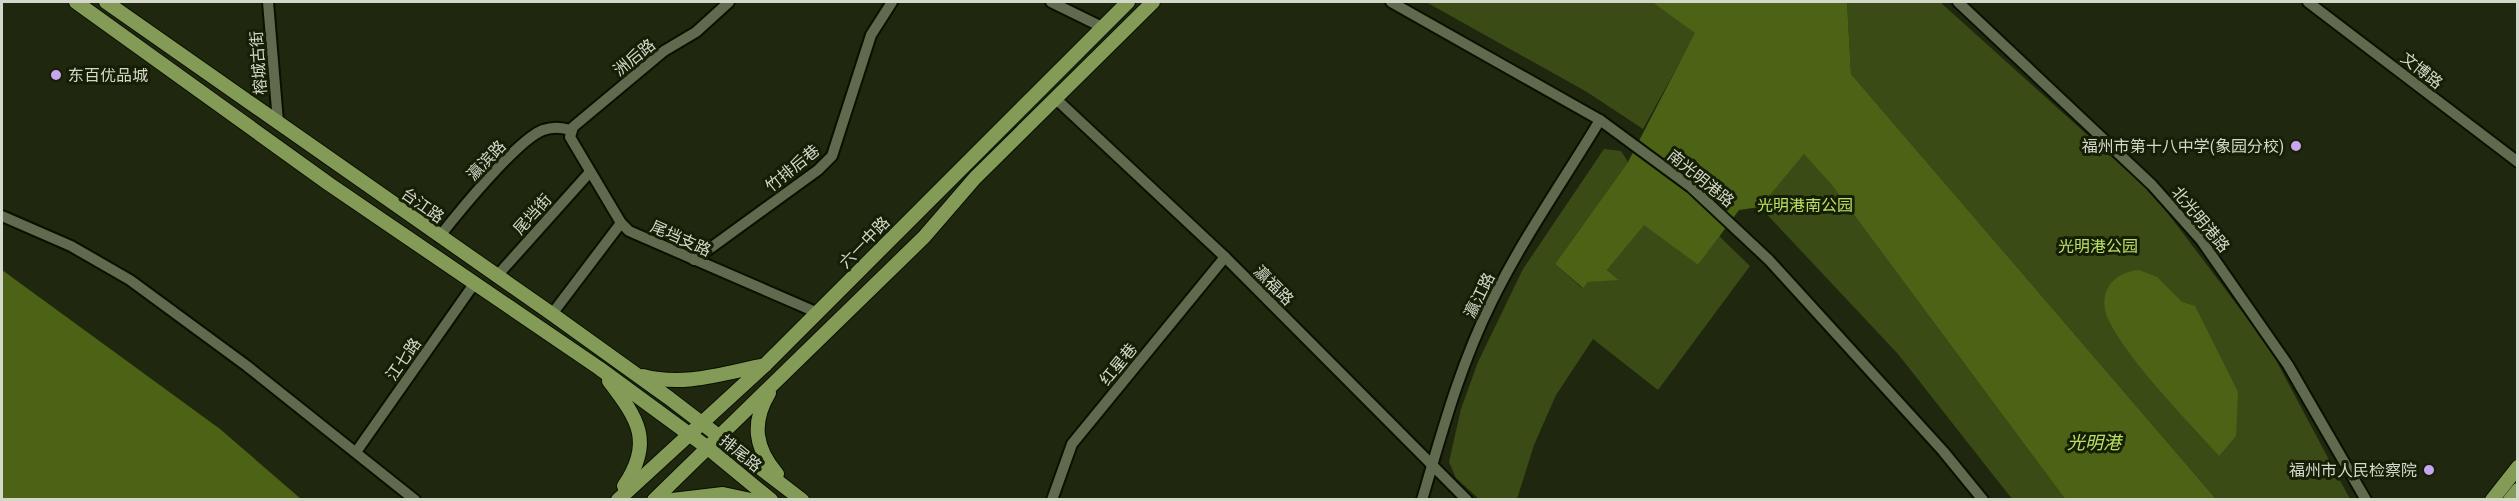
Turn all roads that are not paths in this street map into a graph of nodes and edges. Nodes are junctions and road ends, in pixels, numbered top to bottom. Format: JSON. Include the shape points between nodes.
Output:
{"nodes":[{"id":1,"x":75,"y":2,"type":"edge"},
{"id":2,"x":106,"y":2,"type":"edge"},
{"id":3,"x":268,"y":2,"type":"edge"},
{"id":4,"x":729,"y":2,"type":"edge"},
{"id":5,"x":892,"y":2,"type":"edge"},
{"id":6,"x":1051,"y":2,"type":"edge"},
{"id":7,"x":1128,"y":2,"type":"edge"},
{"id":8,"x":1153,"y":2,"type":"edge"},
{"id":9,"x":1391,"y":2,"type":"edge"},
{"id":10,"x":1958,"y":2,"type":"edge"},
{"id":11,"x":2308,"y":2,"type":"edge"},
{"id":12,"x":1102,"y":27,"type":"junction"},
{"id":13,"x":1055,"y":98,"type":"junction"},
{"id":14,"x":1600,"y":120,"type":"junction"},
{"id":15,"x":278,"y":122,"type":"junction"},
{"id":16,"x":570,"y":130,"type":"junction"},
{"id":17,"x":2517,"y":162,"type":"edge"},
{"id":18,"x":590,"y":172,"type":"junction"},
{"id":19,"x":2,"y":216,"type":"edge"},
{"id":20,"x":621,"y":223,"type":"junction"},
{"id":21,"x":438,"y":237,"type":"junction"},
{"id":22,"x":1225,"y":257,"type":"junction"},
{"id":23,"x":694,"y":260,"type":"junction"},
{"id":24,"x":496,"y":277,"type":"junction"},
{"id":25,"x":474,"y":284,"type":"junction"},
{"id":26,"x":818,"y":313,"type":"junction"},
{"id":27,"x":552,"y":314,"type":"junction"},
{"id":28,"x":765,"y":365,"type":"junction"},
{"id":29,"x":598,"y":368,"type":"junction"},
{"id":30,"x":629,"y":369,"type":"junction"},
{"id":31,"x":777,"y":381,"type":"junction"},
{"id":32,"x":701,"y":422,"type":"junction"},
{"id":33,"x":689,"y":433,"type":"junction"},
{"id":34,"x":720,"y":437,"type":"junction"},
{"id":35,"x":708,"y":448,"type":"junction"},
{"id":36,"x":356,"y":452,"type":"junction"},
{"id":37,"x":1431,"y":466,"type":"junction"},
{"id":38,"x":2517,"y":467,"type":"edge"},
{"id":39,"x":2517,"y":490,"type":"edge"},
{"id":40,"x":801,"y":498,"type":"edge"},
{"id":41,"x":415,"y":500,"type":"edge"},
{"id":42,"x":616,"y":500,"type":"edge"},
{"id":43,"x":654,"y":500,"type":"edge"},
{"id":44,"x":672,"y":500,"type":"edge"},
{"id":45,"x":751,"y":500,"type":"edge"},
{"id":46,"x":771,"y":500,"type":"edge"},
{"id":47,"x":1052,"y":500,"type":"edge"},
{"id":48,"x":1422,"y":500,"type":"edge"},
{"id":49,"x":1467,"y":500,"type":"edge"},
{"id":50,"x":1983,"y":500,"type":"edge"},
{"id":51,"x":2366,"y":500,"type":"edge"},
{"id":52,"x":2492,"y":500,"type":"edge"},
{"id":53,"x":2510,"y":500,"type":"edge"}],
"edges":[{"from":1,"to":25,"type":"main road"},
{"from":2,"to":15,"type":"main road","name":"台江路"},
{"from":3,"to":15,"type":"street","name":"榕城古街"},
{"from":4,"to":16,"type":"street","name":"洲后路"},
{"from":5,"to":23,"type":"street","name":"竹排后巷","via":[[871,35],[832,156]]},
{"from":6,"to":12,"type":"street"},
{"from":7,"to":12,"type":"main road","name":"六一中路"},
{"from":8,"to":13,"type":"main road"},
{"from":9,"to":14,"type":"street","name":"南光明港路"},
{"from":10,"to":51,"type":"street","name":"北光明港路","via":[[2152,185],[2200,240],[2279,351]]},
{"from":11,"to":17,"type":"street","name":"文博路"},
{"from":12,"to":26,"type":"main road","name":"六一中路"},
{"from":13,"to":22,"type":"street","name":"瀛福路"},
{"from":13,"to":31,"type":"main road","via":[[975,178],[924,237]]},
{"from":14,"to":37,"type":"street","name":"瀛江路","via":[[1491,302],[1456,385]]},
{"from":14,"to":50,"type":"street","name":"南光明港路","via":[[1742,232],[1943,451]]},
{"from":15,"to":21,"type":"main road","name":"台江路"},
{"from":16,"to":18,"type":"street","name":"尾垱支路","via":[[573,144]]},
{"from":16,"to":21,"type":"street","name":"瀛滨路","via":[[544,129],[530,137]]},
{"from":18,"to":20,"type":"street","name":"尾垱支路"},
{"from":18,"to":24,"type":"street","name":"尾垱街"},
{"from":19,"to":36,"type":"street","via":[[71,246],[130,280]]},
{"from":20,"to":23,"type":"street","name":"尾垱支路","via":[[635,234]]},
{"from":20,"to":27,"type":"street"},
{"from":21,"to":24,"type":"main road","name":"台江路"},
{"from":22,"to":37,"type":"street","name":"瀛福路"},
{"from":22,"to":47,"type":"street","name":"红星巷","via":[[1072,444]]},
{"from":23,"to":26,"type":"street","name":"尾垱支路"},
{"from":24,"to":27,"type":"main road","name":"台江路"},
{"from":25,"to":29,"type":"main road"},
{"from":25,"to":36,"type":"street","name":"江七路"},
{"from":26,"to":28,"type":"main road","name":"六一中路"},
{"from":27,"to":30,"type":"main road","name":"台江路"},
{"from":28,"to":30,"type":"main road","via":[[683,380],[657,379]]},
{"from":28,"to":32,"type":"main road","name":"六一中路"},
{"from":29,"to":33,"type":"main road"},
{"from":29,"to":42,"type":"main road","via":[[632,412],[641,432],[637,463]]},
{"from":30,"to":32,"type":"main road","name":"台江路"},
{"from":31,"to":34,"type":"main road"},
{"from":31,"to":40,"type":"main road","via":[[759,416],[757,439],[766,460]]},
{"from":32,"to":33,"type":"main road","name":"六一中路"},
{"from":32,"to":34,"type":"main road","name":"台江路"},
{"from":33,"to":35,"type":"main road","name":"排尾路"},
{"from":33,"to":42,"type":"main road","name":"六一中路"},
{"from":34,"to":35,"type":"main road"},
{"from":34,"to":40,"type":"main road","name":"排尾路"},
{"from":35,"to":43,"type":"main road"},
{"from":35,"to":46,"type":"main road","name":"排尾路"},
{"from":36,"to":41,"type":"street"},
{"from":37,"to":48,"type":"street","name":"瀛江路"},
{"from":37,"to":49,"type":"street","name":"瀛福路"},
{"from":38,"to":52,"type":"main road"},
{"from":39,"to":53,"type":"main road"},
{"from":44,"to":45,"type":"main road","via":[[723,494]]}]}
